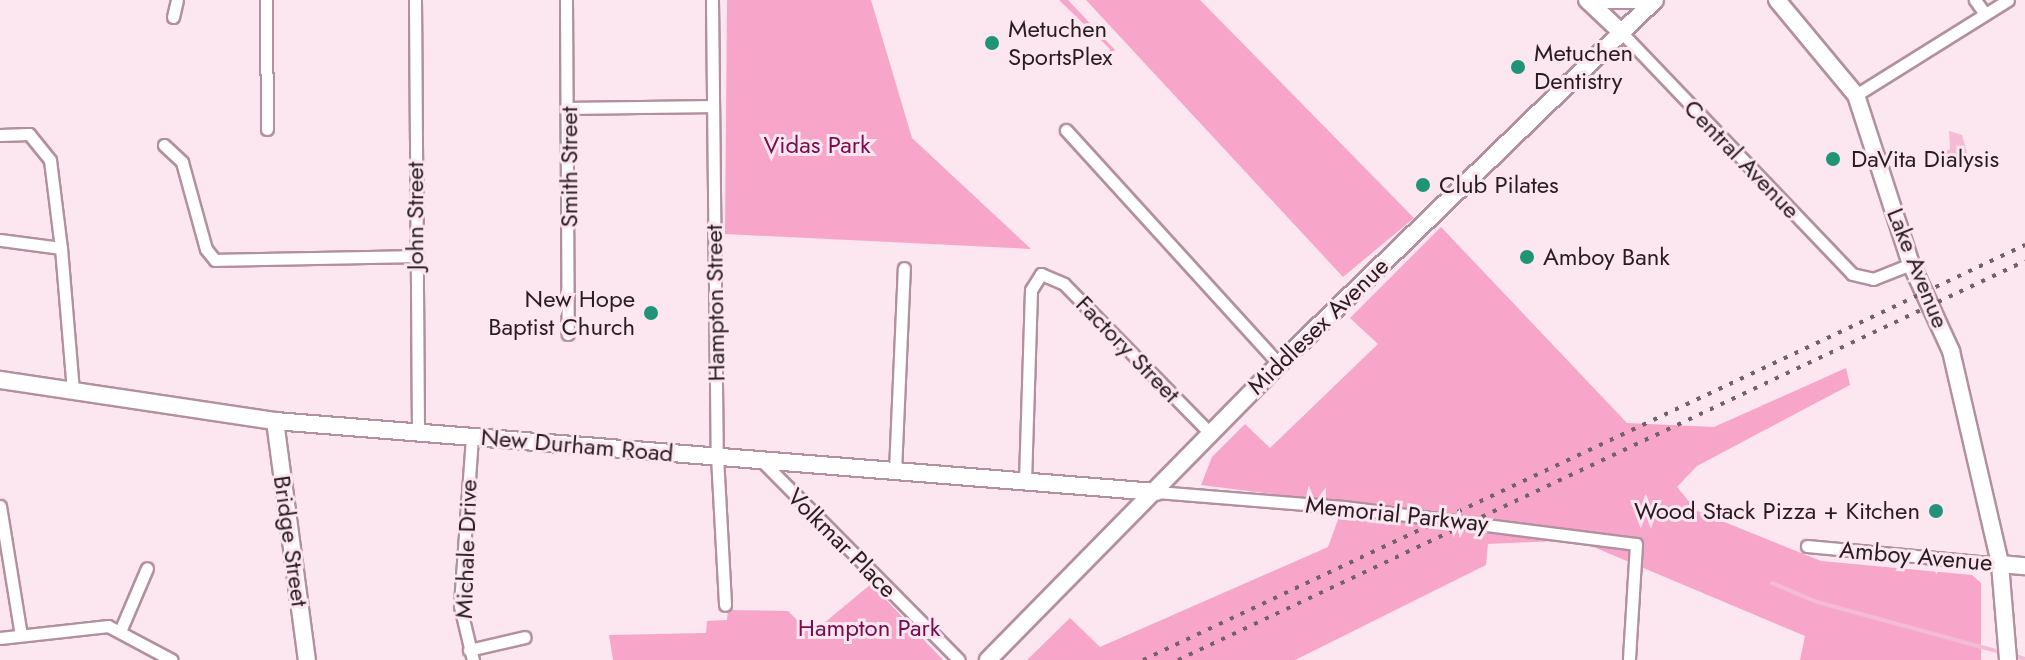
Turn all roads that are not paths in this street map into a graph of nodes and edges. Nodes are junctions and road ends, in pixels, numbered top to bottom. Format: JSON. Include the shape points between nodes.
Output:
{"nodes":[{"id":1,"x":177,"y":0,"type":"edge"},
{"id":2,"x":266,"y":0,"type":"edge"},
{"id":3,"x":415,"y":0,"type":"edge"},
{"id":4,"x":566,"y":0,"type":"edge"},
{"id":5,"x":712,"y":0,"type":"edge"},
{"id":6,"x":1587,"y":0,"type":"edge"},
{"id":7,"x":1602,"y":0,"type":"edge"},
{"id":8,"x":1636,"y":0,"type":"edge"},
{"id":9,"x":1655,"y":0,"type":"edge"},
{"id":10,"x":1777,"y":0,"type":"edge"},
{"id":11,"x":1975,"y":0,"type":"edge"},
{"id":12,"x":2008,"y":0,"type":"edge"},
{"id":13,"x":1985,"y":14,"type":"junction"},
{"id":14,"x":173,"y":17,"type":"dead end"},
{"id":15,"x":1622,"y":33,"type":"junction"},
{"id":16,"x":1856,"y":95,"type":"junction"},
{"id":17,"x":712,"y":106,"type":"junction"},
{"id":18,"x":569,"y":108,"type":"junction"},
{"id":19,"x":267,"y":129,"type":"dead end"},
{"id":20,"x":1066,"y":130,"type":"dead end"},
{"id":21,"x":0,"y":135,"type":"edge"},
{"id":22,"x":164,"y":145,"type":"dead end"},
{"id":23,"x":0,"y":240,"type":"edge"},
{"id":24,"x":61,"y":248,"type":"junction"},
{"id":25,"x":415,"y":256,"type":"junction"},
{"id":26,"x":1911,"y":264,"type":"junction"},
{"id":27,"x":904,"y":268,"type":"dead end"},
{"id":28,"x":568,"y":334,"type":"dead end"},
{"id":29,"x":1279,"y":364,"type":"junction"},
{"id":30,"x":0,"y":380,"type":"edge"},
{"id":31,"x":73,"y":392,"type":"junction"},
{"id":32,"x":275,"y":421,"type":"junction"},
{"id":33,"x":418,"y":432,"type":"junction"},
{"id":34,"x":1211,"y":434,"type":"junction"},
{"id":35,"x":472,"y":437,"type":"junction"},
{"id":36,"x":717,"y":456,"type":"junction"},
{"id":37,"x":761,"y":460,"type":"junction"},
{"id":38,"x":895,"y":471,"type":"junction"},
{"id":39,"x":1025,"y":481,"type":"junction"},
{"id":40,"x":1156,"y":492,"type":"junction"},
{"id":41,"x":0,"y":506,"type":"edge"},
{"id":42,"x":1807,"y":546,"type":"dead end"},
{"id":43,"x":2000,"y":564,"type":"junction"},
{"id":44,"x":2025,"y":566,"type":"edge"},
{"id":45,"x":147,"y":568,"type":"dead end"},
{"id":46,"x":725,"y":605,"type":"dead end"},
{"id":47,"x":121,"y":629,"type":"junction"},
{"id":48,"x":21,"y":635,"type":"junction"},
{"id":49,"x":525,"y":637,"type":"dead end"},
{"id":50,"x":0,"y":638,"type":"edge"},
{"id":51,"x":471,"y":655,"type":"edge"},
{"id":52,"x":172,"y":660,"type":"edge"},
{"id":53,"x":307,"y":660,"type":"edge"},
{"id":54,"x":959,"y":660,"type":"edge"},
{"id":55,"x":988,"y":660,"type":"edge"},
{"id":56,"x":1629,"y":660,"type":"edge"},
{"id":57,"x":2008,"y":660,"type":"edge"}],
"edges":[{"from":1,"to":14,"type":"street"},
{"from":2,"to":19,"type":"street"},
{"from":3,"to":25,"type":"street","name":"John Street"},
{"from":4,"to":18,"type":"street","name":"Smith Street"},
{"from":5,"to":17,"type":"street","name":"Hampton Street"},
{"from":6,"to":15,"type":"main road","name":"Central Avenue"},
{"from":7,"to":8,"type":"main road"},
{"from":9,"to":15,"type":"main road","name":"Middlesex Avenue"},
{"from":10,"to":16,"type":"main road","name":"Lake Avenue"},
{"from":11,"to":13,"type":"street"},
{"from":12,"to":13,"type":"street"},
{"from":13,"to":16,"type":"street"},
{"from":15,"to":26,"type":"street","name":"Central Avenue","via":[[1852,274],[1873,279]]},
{"from":15,"to":29,"type":"main road","name":"Middlesex Avenue"},
{"from":16,"to":26,"type":"main road","name":"Lake Avenue"},
{"from":17,"to":18,"type":"street"},
{"from":17,"to":36,"type":"street","name":"Hampton Street"},
{"from":18,"to":28,"type":"street","name":"Smith Street"},
{"from":20,"to":29,"type":"street"},
{"from":21,"to":24,"type":"street","via":[[29,134],[50,160]]},
{"from":22,"to":25,"type":"street","via":[[182,162],[206,249],[215,260]]},
{"from":23,"to":24,"type":"street"},
{"from":24,"to":31,"type":"street"},
{"from":25,"to":33,"type":"street","name":"John Street"},
{"from":26,"to":43,"type":"main road","name":"Lake Avenue","via":[[1955,363]]},
{"from":27,"to":38,"type":"street"},
{"from":29,"to":34,"type":"main road","name":"Middlesex Avenue"},
{"from":30,"to":31,"type":"main road","name":"New Durham Road"},
{"from":31,"to":32,"type":"main road","name":"New Durham Road"},
{"from":32,"to":33,"type":"main road","name":"New Durham Road"},
{"from":32,"to":53,"type":"main road","name":"Bridge Street"},
{"from":33,"to":35,"type":"main road","name":"New Durham Road"},
{"from":34,"to":39,"type":"street","name":"Factory Street","via":[[1060,280],[1041,274],[1031,290]]},
{"from":34,"to":40,"type":"main road","name":"Middlesex Avenue"},
{"from":35,"to":36,"type":"main road","name":"New Durham Road"},
{"from":35,"to":51,"type":"street","name":"Michale Drive","via":[[460,606]]},
{"from":36,"to":37,"type":"main road","name":"New Durham Road"},
{"from":36,"to":46,"type":"street","name":"Hampton Street"},
{"from":37,"to":38,"type":"main road","name":"New Durham Road"},
{"from":37,"to":54,"type":"street","name":"Volkmar Place"},
{"from":38,"to":39,"type":"main road","name":"New Durham Road"},
{"from":39,"to":40,"type":"main road","name":"New Durham Road"},
{"from":40,"to":55,"type":"main road","name":"Middlesex Avenue"},
{"from":40,"to":56,"type":"street","name":"Memorial Parkway","via":[[1343,507],[1636,544]]},
{"from":41,"to":48,"type":"street"},
{"from":42,"to":43,"type":"street","name":"Amboy Avenue"},
{"from":43,"to":44,"type":"main road","name":"Amboy Avenue"},
{"from":43,"to":57,"type":"main road","name":"Lake Avenue"},
{"from":45,"to":47,"type":"street"},
{"from":47,"to":48,"type":"street"},
{"from":47,"to":52,"type":"street"},
{"from":48,"to":50,"type":"street"},
{"from":49,"to":51,"type":"street"}]}
